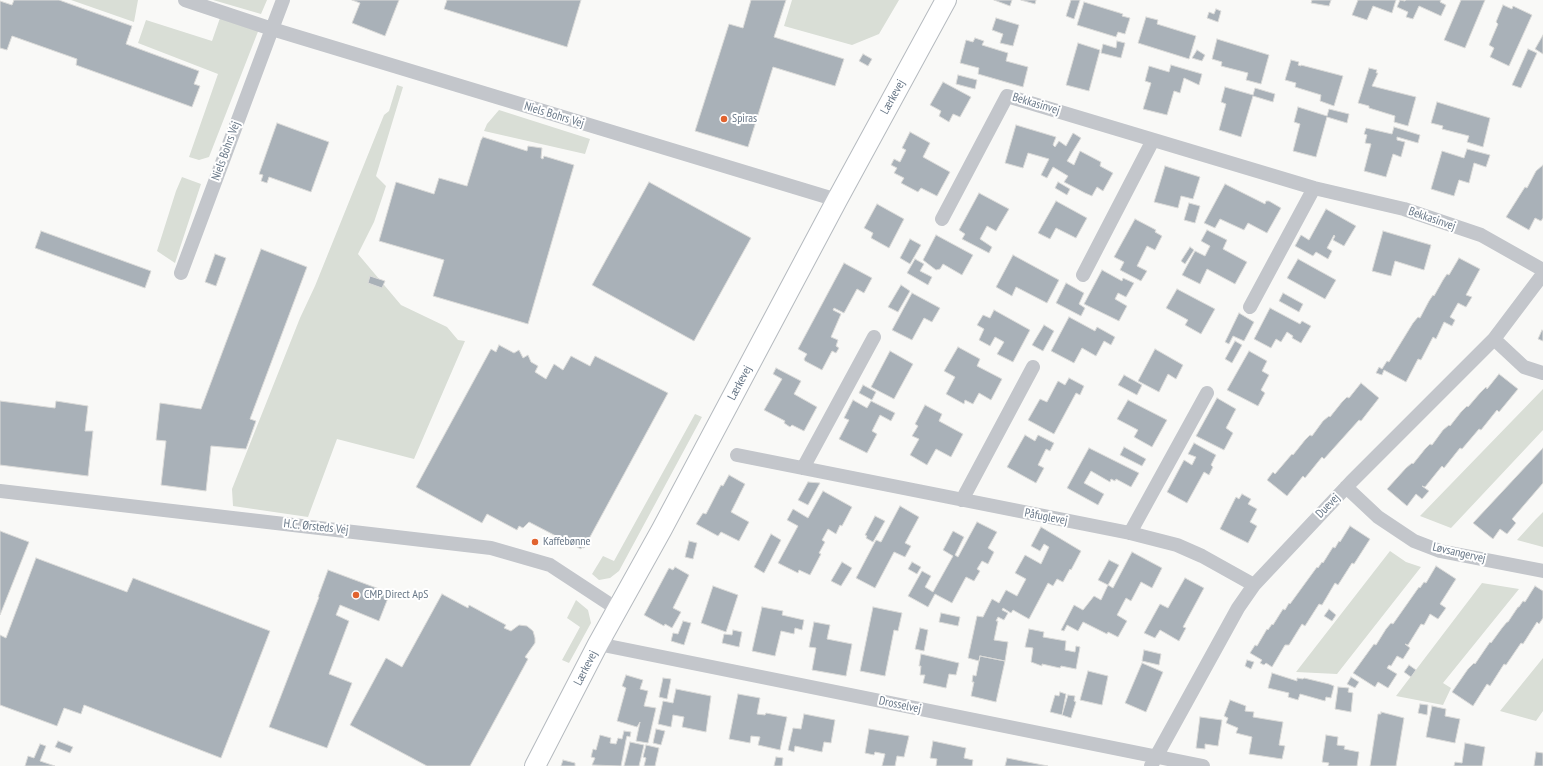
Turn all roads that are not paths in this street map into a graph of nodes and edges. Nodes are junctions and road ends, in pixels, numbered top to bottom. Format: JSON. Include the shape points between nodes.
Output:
{"nodes":[{"id":1,"x":185,"y":0,"type":"edge"},
{"id":2,"x":283,"y":0,"type":"edge"},
{"id":3,"x":946,"y":0,"type":"edge"},
{"id":4,"x":272,"y":29,"type":"junction"},
{"id":5,"x":1153,"y":140,"type":"junction"},
{"id":6,"x":1314,"y":188,"type":"junction"},
{"id":7,"x":837,"y":200,"type":"junction"},
{"id":8,"x":942,"y":219,"type":"dead end"},
{"id":9,"x":1543,"y":270,"type":"edge"},
{"id":10,"x":181,"y":273,"type":"dead end"},
{"id":11,"x":1543,"y":274,"type":"edge"},
{"id":12,"x":1083,"y":275,"type":"dead end"},
{"id":13,"x":1250,"y":307,"type":"dead end"},
{"id":14,"x":874,"y":336,"type":"dead end"},
{"id":15,"x":1494,"y":339,"type":"junction"},
{"id":16,"x":1033,"y":367,"type":"dead end"},
{"id":17,"x":1543,"y":373,"type":"edge"},
{"id":18,"x":1207,"y":393,"type":"dead end"},
{"id":19,"x":737,"y":455,"type":"dead end"},
{"id":20,"x":803,"y":468,"type":"junction"},
{"id":21,"x":1346,"y":487,"type":"junction"},
{"id":22,"x":0,"y":491,"type":"edge"},
{"id":23,"x":962,"y":500,"type":"junction"},
{"id":24,"x":1130,"y":533,"type":"junction"},
{"id":25,"x":1543,"y":571,"type":"edge"},
{"id":26,"x":1254,"y":585,"type":"junction"},
{"id":27,"x":617,"y":609,"type":"junction"},
{"id":28,"x":598,"y":644,"type":"junction"},
{"id":29,"x":1153,"y":762,"type":"edge"},
{"id":30,"x":535,"y":766,"type":"edge"},
{"id":31,"x":1203,"y":766,"type":"edge"}],
"edges":[{"from":1,"to":4,"type":"street","name":"Niels Bohrs Vej"},
{"from":2,"to":4,"type":"street","name":"Niels Bohrs Vej"},
{"from":3,"to":7,"type":"street","name":"Lærkevej"},
{"from":4,"to":7,"type":"street","name":"Niels Bohrs Vej"},
{"from":4,"to":10,"type":"street","name":"Niels Bohrs Vej"},
{"from":5,"to":6,"type":"street","name":"Bekkasinvej"},
{"from":5,"to":8,"type":"street","name":"Bekkasinvej","via":[[1007,96]]},
{"from":5,"to":12,"type":"street"},
{"from":6,"to":9,"type":"street","name":"Bekkasinvej","via":[[1404,209],[1481,236]]},
{"from":6,"to":13,"type":"street"},
{"from":7,"to":27,"type":"street","name":"Lærkevej"},
{"from":11,"to":15,"type":"street","name":"Duevej"},
{"from":14,"to":20,"type":"street"},
{"from":15,"to":17,"type":"street","via":[[1524,367]]},
{"from":15,"to":21,"type":"street","name":"Duevej"},
{"from":16,"to":23,"type":"street"},
{"from":18,"to":24,"type":"street"},
{"from":19,"to":20,"type":"street","name":"Påfuglevej"},
{"from":20,"to":23,"type":"street","name":"Påfuglevej"},
{"from":21,"to":25,"type":"street","name":"Løvsangervej","via":[[1378,517],[1414,541],[1440,551]]},
{"from":21,"to":26,"type":"street","name":"Duevej"},
{"from":22,"to":27,"type":"street","name":"H.C. Ørsteds Vej","via":[[491,548],[550,565]]},
{"from":23,"to":24,"type":"street","name":"Påfuglevej"},
{"from":24,"to":26,"type":"street","name":"Påfuglevej","via":[[1177,545]]},
{"from":26,"to":29,"type":"street","name":"Duevej","via":[[1238,608]]},
{"from":27,"to":28,"type":"street","name":"Lærkevej"},
{"from":28,"to":29,"type":"street","name":"Drosselvej"},
{"from":28,"to":30,"type":"street","name":"Lærkevej"},
{"from":29,"to":31,"type":"street","name":"Drosselvej"}]}
